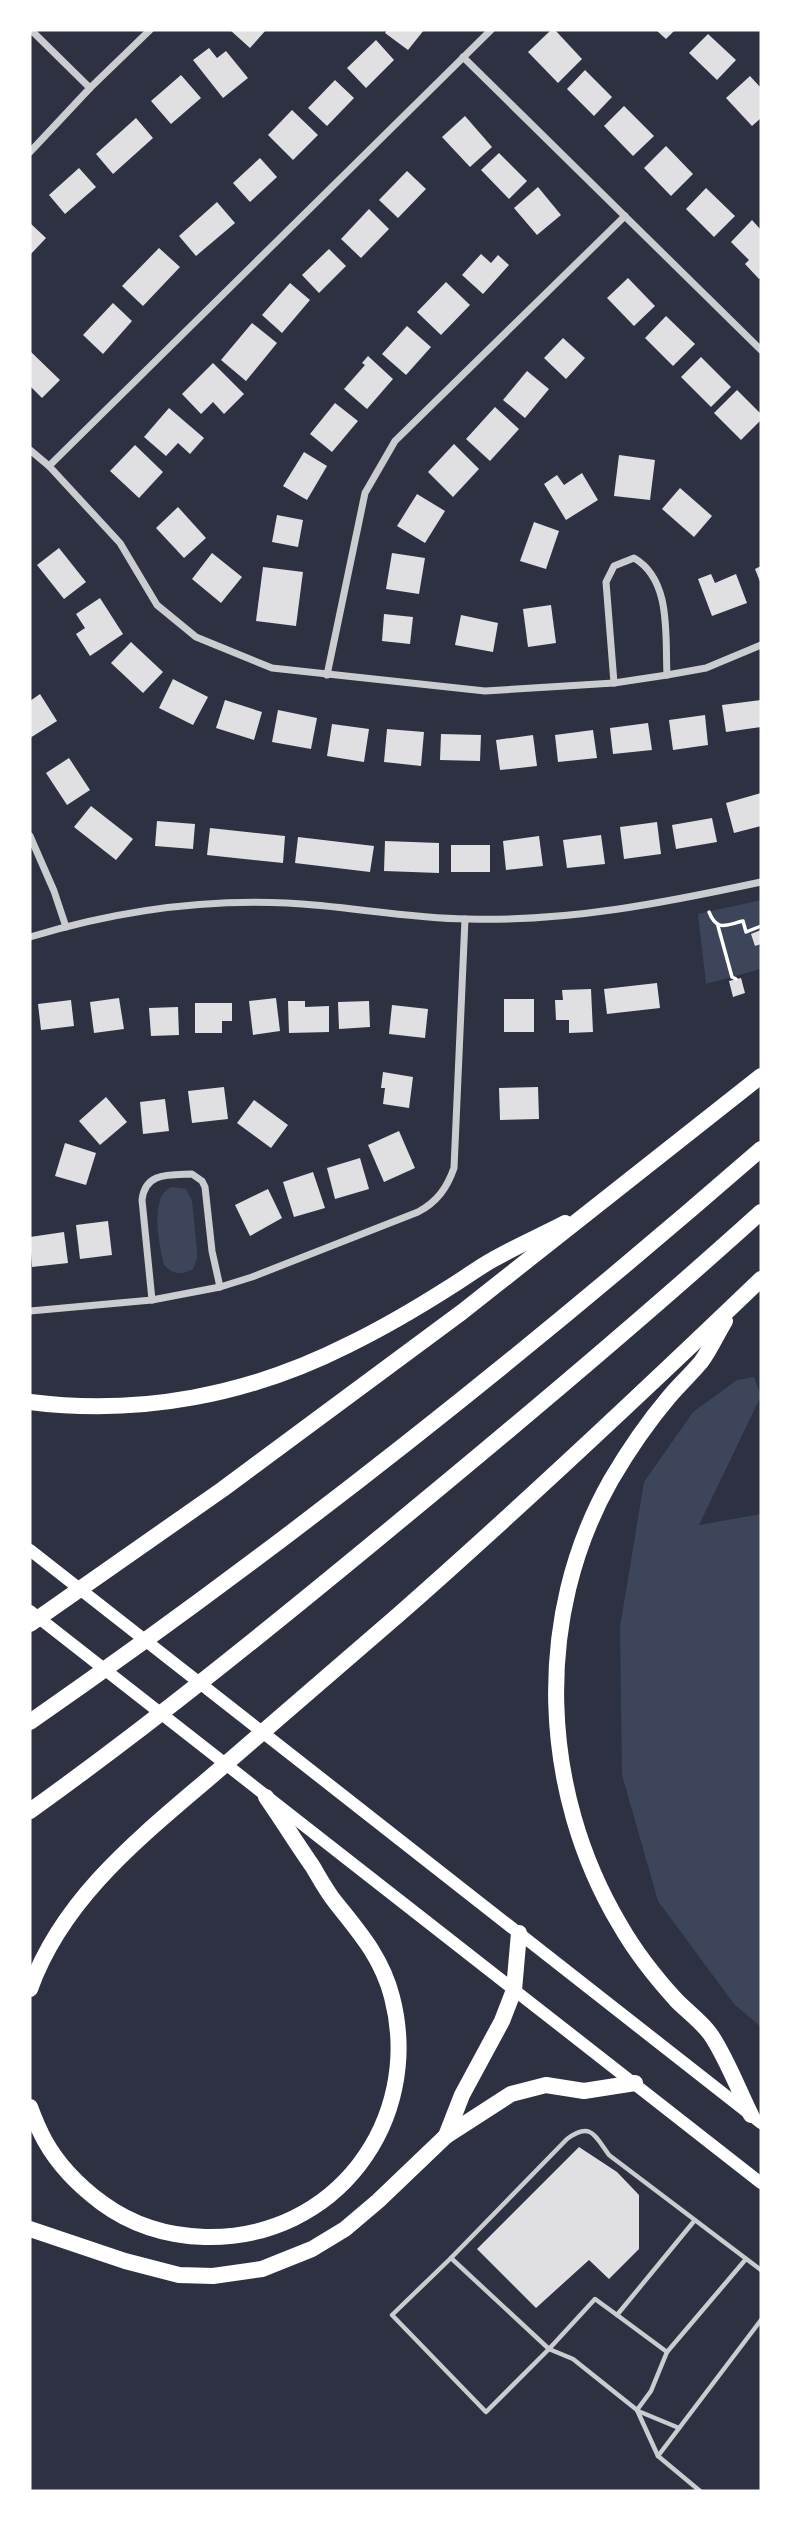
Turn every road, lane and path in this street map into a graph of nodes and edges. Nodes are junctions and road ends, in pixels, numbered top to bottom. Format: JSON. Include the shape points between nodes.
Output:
{"nodes":[{"id":1,"x":32,"y":30,"type":"edge"},
{"id":2,"x":150,"y":30,"type":"edge"},
{"id":3,"x":491,"y":30,"type":"edge"},
{"id":4,"x":463,"y":57,"type":"junction"},
{"id":5,"x":90,"y":88,"type":"junction"},
{"id":6,"x":30,"y":152,"type":"edge"},
{"id":7,"x":625,"y":216,"type":"junction"},
{"id":8,"x":761,"y":350,"type":"edge"},
{"id":9,"x":30,"y":450,"type":"edge"},
{"id":10,"x":49,"y":466,"type":"junction"},
{"id":11,"x":761,"y":645,"type":"edge"},
{"id":12,"x":327,"y":675,"type":"junction"},
{"id":13,"x":667,"y":675,"type":"junction"},
{"id":14,"x":614,"y":684,"type":"junction"},
{"id":15,"x":30,"y":836,"type":"edge"},
{"id":16,"x":761,"y":882,"type":"edge"},
{"id":17,"x":709,"y":912,"type":"dead end"},
{"id":18,"x":465,"y":919,"type":"junction"},
{"id":19,"x":717,"y":925,"type":"junction"},
{"id":20,"x":761,"y":926,"type":"edge"},
{"id":21,"x":66,"y":927,"type":"junction"},
{"id":22,"x":30,"y":937,"type":"edge"},
{"id":23,"x":736,"y":979,"type":"dead end"},
{"id":24,"x":761,"y":1076,"type":"edge"},
{"id":25,"x":761,"y":1149,"type":"edge"},
{"id":26,"x":599,"y":1206,"type":"junction"},
{"id":27,"x":761,"y":1212,"type":"edge"},
{"id":28,"x":761,"y":1279,"type":"edge"},
{"id":29,"x":220,"y":1287,"type":"junction"},
{"id":30,"x":152,"y":1300,"type":"junction"},
{"id":31,"x":735,"y":1304,"type":"junction"},
{"id":32,"x":30,"y":1311,"type":"edge"},
{"id":33,"x":30,"y":1402,"type":"edge"},
{"id":34,"x":30,"y":1550,"type":"edge"},
{"id":35,"x":30,"y":1611,"type":"edge"},
{"id":36,"x":30,"y":1624,"type":"edge"},
{"id":37,"x":34,"y":1719,"type":"edge"},
{"id":38,"x":266,"y":1797,"type":"junction"},
{"id":39,"x":33,"y":1809,"type":"edge"},
{"id":40,"x":519,"y":1933,"type":"junction"},
{"id":41,"x":30,"y":1989,"type":"edge"},
{"id":42,"x":514,"y":1990,"type":"junction"},
{"id":43,"x":635,"y":2083,"type":"junction"},
{"id":44,"x":30,"y":2107,"type":"edge"},
{"id":45,"x":756,"y":2119,"type":"edge"},
{"id":46,"x":446,"y":2136,"type":"junction"},
{"id":47,"x":761,"y":2183,"type":"edge"},
{"id":48,"x":695,"y":2220,"type":"junction"},
{"id":49,"x":30,"y":2229,"type":"edge"},
{"id":50,"x":452,"y":2258,"type":"junction"},
{"id":51,"x":746,"y":2259,"type":"junction"},
{"id":52,"x":761,"y":2270,"type":"edge"},
{"id":53,"x":617,"y":2315,"type":"junction"},
{"id":54,"x":761,"y":2320,"type":"edge"},
{"id":55,"x":550,"y":2349,"type":"junction"},
{"id":56,"x":667,"y":2352,"type":"junction"},
{"id":57,"x":637,"y":2410,"type":"junction"},
{"id":58,"x":679,"y":2428,"type":"junction"},
{"id":59,"x":658,"y":2456,"type":"junction"},
{"id":60,"x":701,"y":2491,"type":"edge"}],
"edges":[{"from":1,"to":5,"type":"street"},
{"from":2,"to":5,"type":"street"},
{"from":3,"to":4,"type":"street"},
{"from":4,"to":7,"type":"street"},
{"from":4,"to":10,"type":"street"},
{"from":5,"to":6,"type":"street"},
{"from":7,"to":8,"type":"street"},
{"from":7,"to":12,"type":"street","via":[[396,442],[365,493]]},
{"from":9,"to":10,"type":"street"},
{"from":10,"to":12,"type":"street","via":[[120,543],[157,605],[197,637],[272,668]]},
{"from":11,"to":13,"type":"street","via":[[706,668]]},
{"from":12,"to":14,"type":"street","via":[[485,691]]},
{"from":13,"to":14,"type":"street"},
{"from":13,"to":14,"type":"street","via":[[662,594],[647,565],[634,558],[614,566],[606,582]]},
{"from":15,"to":21,"type":"street"},
{"from":16,"to":18,"type":"street","via":[[591,914]]},
{"from":17,"to":19,"type":"path"},
{"from":18,"to":21,"type":"street","via":[[305,904],[235,903],[135,912]]},
{"from":18,"to":29,"type":"street","via":[[456,1157],[445,1189],[418,1212]]},
{"from":19,"to":20,"type":"path","via":[[743,921],[746,932]]},
{"from":19,"to":23,"type":"path"},
{"from":21,"to":22,"type":"street"},
{"from":24,"to":26,"type":"highway"},
{"from":25,"to":37,"type":"highway","via":[[532,1342],[350,1486]]},
{"from":26,"to":33,"type":"highway","via":[[492,1260],[349,1345],[264,1381],[188,1400],[135,1406]]},
{"from":26,"to":36,"type":"highway","via":[[358,1390]]},
{"from":27,"to":39,"type":"highway","via":[[590,1363],[249,1644]]},
{"from":28,"to":31,"type":"highway"},
{"from":29,"to":30,"type":"street"},
{"from":29,"to":30,"type":"street","via":[[205,1187],[192,1174],[155,1178],[145,1186],[142,1208]]},
{"from":30,"to":32,"type":"street"},
{"from":31,"to":41,"type":"highway","via":[[525,1501],[119,1858],[68,1915],[45,1951]]},
{"from":31,"to":45,"type":"highway","via":[[702,1360],[642,1432],[594,1515],[572,1572],[563,1612],[555,1706],[568,1799],[600,1888],[650,1971],[710,2034]]},
{"from":34,"to":40,"type":"main road"},
{"from":35,"to":38,"type":"main road"},
{"from":38,"to":42,"type":"main road"},
{"from":38,"to":44,"type":"highway","via":[[335,1902],[368,1942],[392,1995],[399,2037],[395,2089],[380,2132],[356,2170],[305,2213],[268,2228],[236,2236],[167,2233],[126,2218],[80,2186],[48,2147]]},
{"from":40,"to":42,"type":"highway"},
{"from":40,"to":45,"type":"main road"},
{"from":42,"to":43,"type":"main road"},
{"from":42,"to":46,"type":"highway"},
{"from":43,"to":46,"type":"highway","via":[[584,2091],[546,2085],[524,2089]]},
{"from":43,"to":47,"type":"main road"},
{"from":46,"to":49,"type":"highway","via":[[345,2229],[312,2249],[262,2269],[213,2276],[179,2274]]},
{"from":48,"to":50,"type":"lane","via":[[608,2155],[594,2134],[584,2130],[567,2139]]},
{"from":48,"to":51,"type":"lane"},
{"from":48,"to":53,"type":"lane"},
{"from":50,"to":55,"type":"lane"},
{"from":50,"to":55,"type":"lane","via":[[392,2315],[486,2412]]},
{"from":51,"to":52,"type":"lane"},
{"from":51,"to":56,"type":"lane"},
{"from":53,"to":55,"type":"lane","via":[[595,2299]]},
{"from":53,"to":56,"type":"lane"},
{"from":54,"to":58,"type":"lane"},
{"from":55,"to":57,"type":"lane","via":[[573,2360]]},
{"from":56,"to":57,"type":"lane","via":[[651,2391]]},
{"from":57,"to":58,"type":"lane"},
{"from":57,"to":59,"type":"lane"},
{"from":58,"to":59,"type":"lane"},
{"from":59,"to":60,"type":"lane"}]}
